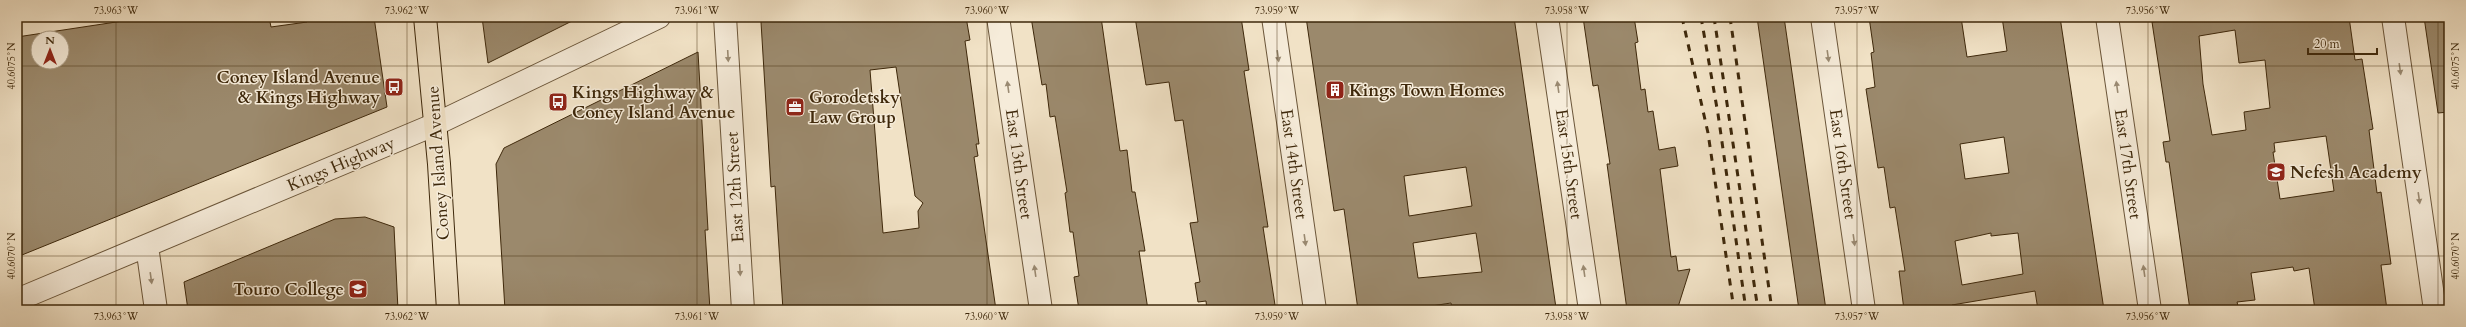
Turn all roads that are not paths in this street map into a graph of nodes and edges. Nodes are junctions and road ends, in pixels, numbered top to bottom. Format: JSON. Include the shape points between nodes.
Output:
{"nodes":[{"id":1,"x":425,"y":17,"type":"edge"},
{"id":2,"x":659,"y":17,"type":"edge"},
{"id":3,"x":725,"y":17,"type":"edge"},
{"id":4,"x":998,"y":17,"type":"edge"},
{"id":5,"x":1273,"y":17,"type":"edge"},
{"id":6,"x":1548,"y":17,"type":"edge"},
{"id":7,"x":1822,"y":17,"type":"edge"},
{"id":8,"x":2107,"y":17,"type":"edge"},
{"id":9,"x":2393,"y":17,"type":"edge"},
{"id":10,"x":436,"y":124,"type":"junction"},
{"id":11,"x":147,"y":246,"type":"junction"},
{"id":12,"x":17,"y":300,"type":"edge"},
{"id":13,"x":156,"y":310,"type":"edge"},
{"id":14,"x":448,"y":310,"type":"edge"},
{"id":15,"x":743,"y":310,"type":"edge"},
{"id":16,"x":1041,"y":310,"type":"edge"},
{"id":17,"x":1315,"y":310,"type":"edge"},
{"id":18,"x":1590,"y":310,"type":"edge"},
{"id":19,"x":1864,"y":310,"type":"edge"},
{"id":20,"x":2150,"y":310,"type":"edge"},
{"id":21,"x":2435,"y":310,"type":"edge"}],
"edges":[{"from":1,"to":10,"type":"main road","name":"Coney Island Avenue"},
{"from":2,"to":10,"type":"street","name":"Kings Highway"},
{"from":3,"to":15,"type":"street","name":"East 12th Street","one_way":true},
{"from":16,"to":4,"type":"street","name":"East 13th Street","one_way":true},
{"from":5,"to":17,"type":"street","name":"East 14th Street","one_way":true},
{"from":18,"to":6,"type":"street","name":"East 15th Street","one_way":true},
{"from":7,"to":19,"type":"street","name":"East 16th Street","one_way":true},
{"from":20,"to":8,"type":"street","name":"East 17th Street","one_way":true},
{"from":9,"to":21,"type":"street","one_way":true},
{"from":10,"to":11,"type":"street","name":"Kings Highway"},
{"from":10,"to":14,"type":"main road","name":"Coney Island Avenue"},
{"from":11,"to":12,"type":"street","name":"Kings Highway"},
{"from":11,"to":13,"type":"street","one_way":true}]}
